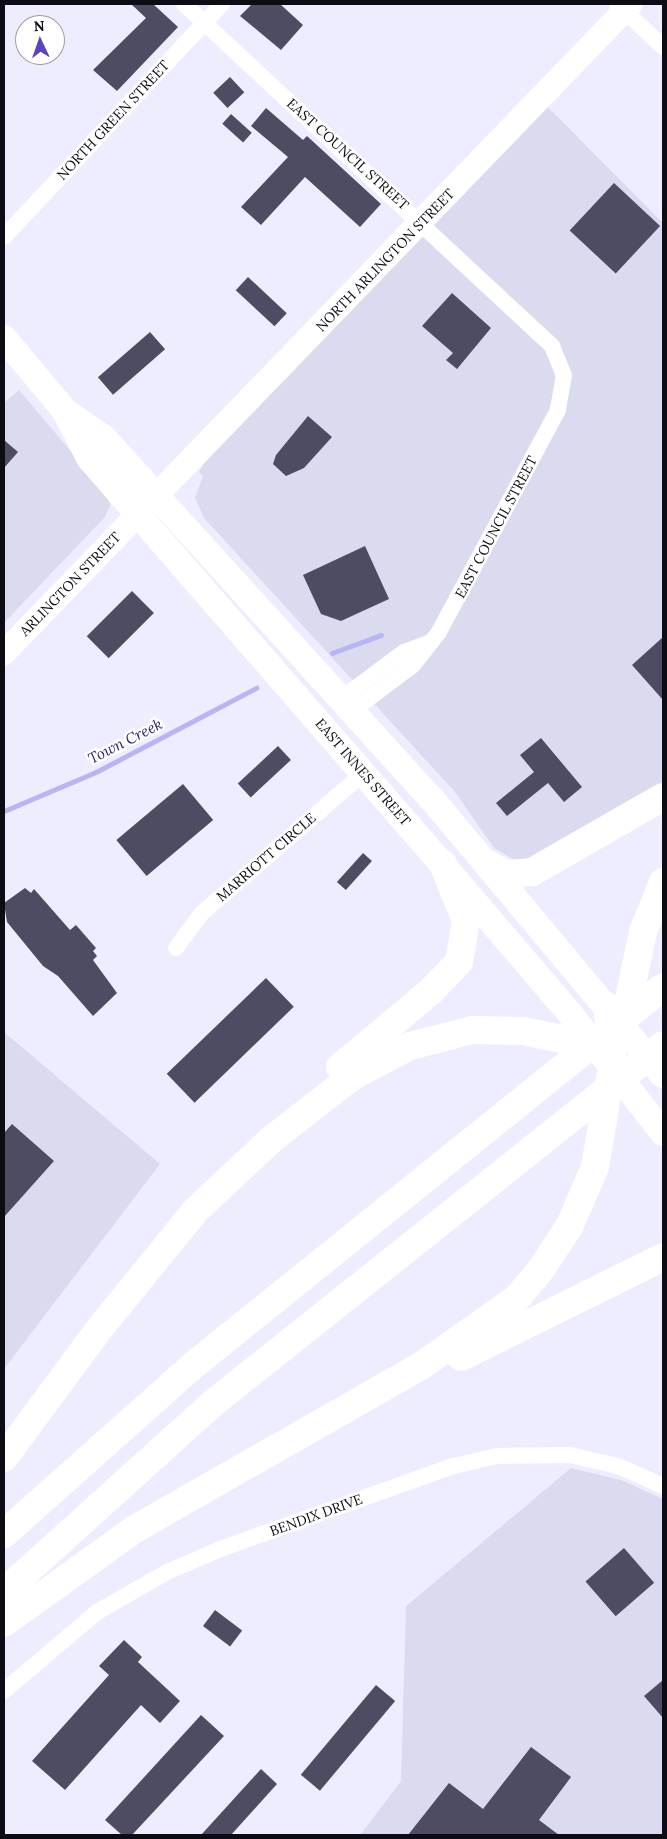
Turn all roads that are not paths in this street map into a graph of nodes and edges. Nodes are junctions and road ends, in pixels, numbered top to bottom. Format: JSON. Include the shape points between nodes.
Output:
{"nodes":[{"id":1,"x":184,"y":4,"type":"edge"},
{"id":2,"x":222,"y":4,"type":"edge"},
{"id":3,"x":624,"y":6,"type":"edge"},
{"id":4,"x":204,"y":23,"type":"junction"},
{"id":5,"x":663,"y":47,"type":"edge"},
{"id":6,"x":422,"y":222,"type":"junction"},
{"id":7,"x":4,"y":237,"type":"edge"},
{"id":8,"x":4,"y":338,"type":"edge"},
{"id":9,"x":146,"y":506,"type":"junction"},
{"id":10,"x":4,"y":653,"type":"edge"},
{"id":11,"x":347,"y":705,"type":"junction"},
{"id":12,"x":364,"y":773,"type":"junction"},
{"id":13,"x":663,"y":797,"type":"edge"},
{"id":14,"x":443,"y":864,"type":"junction"},
{"id":15,"x":488,"y":864,"type":"junction"},
{"id":16,"x":663,"y":882,"type":"edge"},
{"id":17,"x":176,"y":948,"type":"dead end"},
{"id":18,"x":663,"y":987,"type":"edge"},
{"id":19,"x":627,"y":1049,"type":"edge"},
{"id":20,"x":663,"y":1133,"type":"edge"},
{"id":21,"x":210,"y":1196,"type":"junction"},
{"id":22,"x":663,"y":1257,"type":"edge"},
{"id":23,"x":296,"y":1438,"type":"junction"},
{"id":24,"x":4,"y":1458,"type":"edge"},
{"id":25,"x":663,"y":1486,"type":"edge"},
{"id":26,"x":4,"y":1534,"type":"edge"},
{"id":27,"x":4,"y":1592,"type":"edge"},
{"id":28,"x":4,"y":1623,"type":"edge"},
{"id":29,"x":4,"y":1691,"type":"edge"}],
"edges":[{"from":1,"to":4,"type":"street","name":"EAST COUNCIL STREET"},
{"from":2,"to":4,"type":"street","name":"NORTH GREEN STREET"},
{"from":3,"to":5,"type":"street"},
{"from":3,"to":6,"type":"street","name":"NORTH ARLINGTON STREET"},
{"from":4,"to":6,"type":"street","name":"EAST COUNCIL STREET"},
{"from":4,"to":7,"type":"street","name":"NORTH GREEN STREET"},
{"from":6,"to":9,"type":"street","name":"NORTH ARLINGTON STREET"},
{"from":6,"to":11,"type":"street","name":"EAST COUNCIL STREET","via":[[552,346],[564,375],[558,410],[431,642],[414,666]]},
{"from":8,"to":9,"type":"main road","name":"EAST INNES STREET","via":[[65,411],[104,438]]},
{"from":9,"to":10,"type":"street","name":"ARLINGTON STREET"},
{"from":9,"to":11,"type":"main road","name":"EAST INNES STREET"},
{"from":9,"to":12,"type":"main road","name":"EAST INNES STREET"},
{"from":11,"to":15,"type":"main road","name":"EAST INNES STREET"},
{"from":12,"to":14,"type":"main road","name":"EAST INNES STREET"},
{"from":12,"to":17,"type":"street","name":"MARRIOTT CIRCLE","via":[[201,914]]},
{"from":13,"to":15,"type":"highway","via":[[532,872],[505,874]]},
{"from":14,"to":19,"type":"main road","name":"EAST INNES STREET"},
{"from":14,"to":21,"type":"highway","via":[[466,921],[464,949],[455,969],[300,1102]]},
{"from":15,"to":19,"type":"main road","name":"EAST INNES STREET"},
{"from":16,"to":19,"type":"highway","via":[[643,932]]},
{"from":18,"to":26,"type":"highway","via":[[190,1368]]},
{"from":19,"to":20,"type":"main road","name":"EAST INNES STREET"},
{"from":19,"to":21,"type":"highway","via":[[498,1029],[460,1032],[410,1046],[364,1069],[322,1098]]},
{"from":19,"to":23,"type":"highway","via":[[591,1178],[570,1225],[534,1279],[507,1306],[454,1345]]},
{"from":19,"to":27,"type":"highway","via":[[530,1150],[212,1404]]},
{"from":21,"to":24,"type":"highway","via":[[141,1275]]},
{"from":22,"to":23,"type":"highway"},
{"from":23,"to":28,"type":"highway","via":[[135,1529]]},
{"from":25,"to":29,"type":"street","name":"BENDIX DRIVE","via":[[618,1466],[570,1455],[504,1455],[450,1467],[224,1548],[167,1572],[76,1627]]}]}
